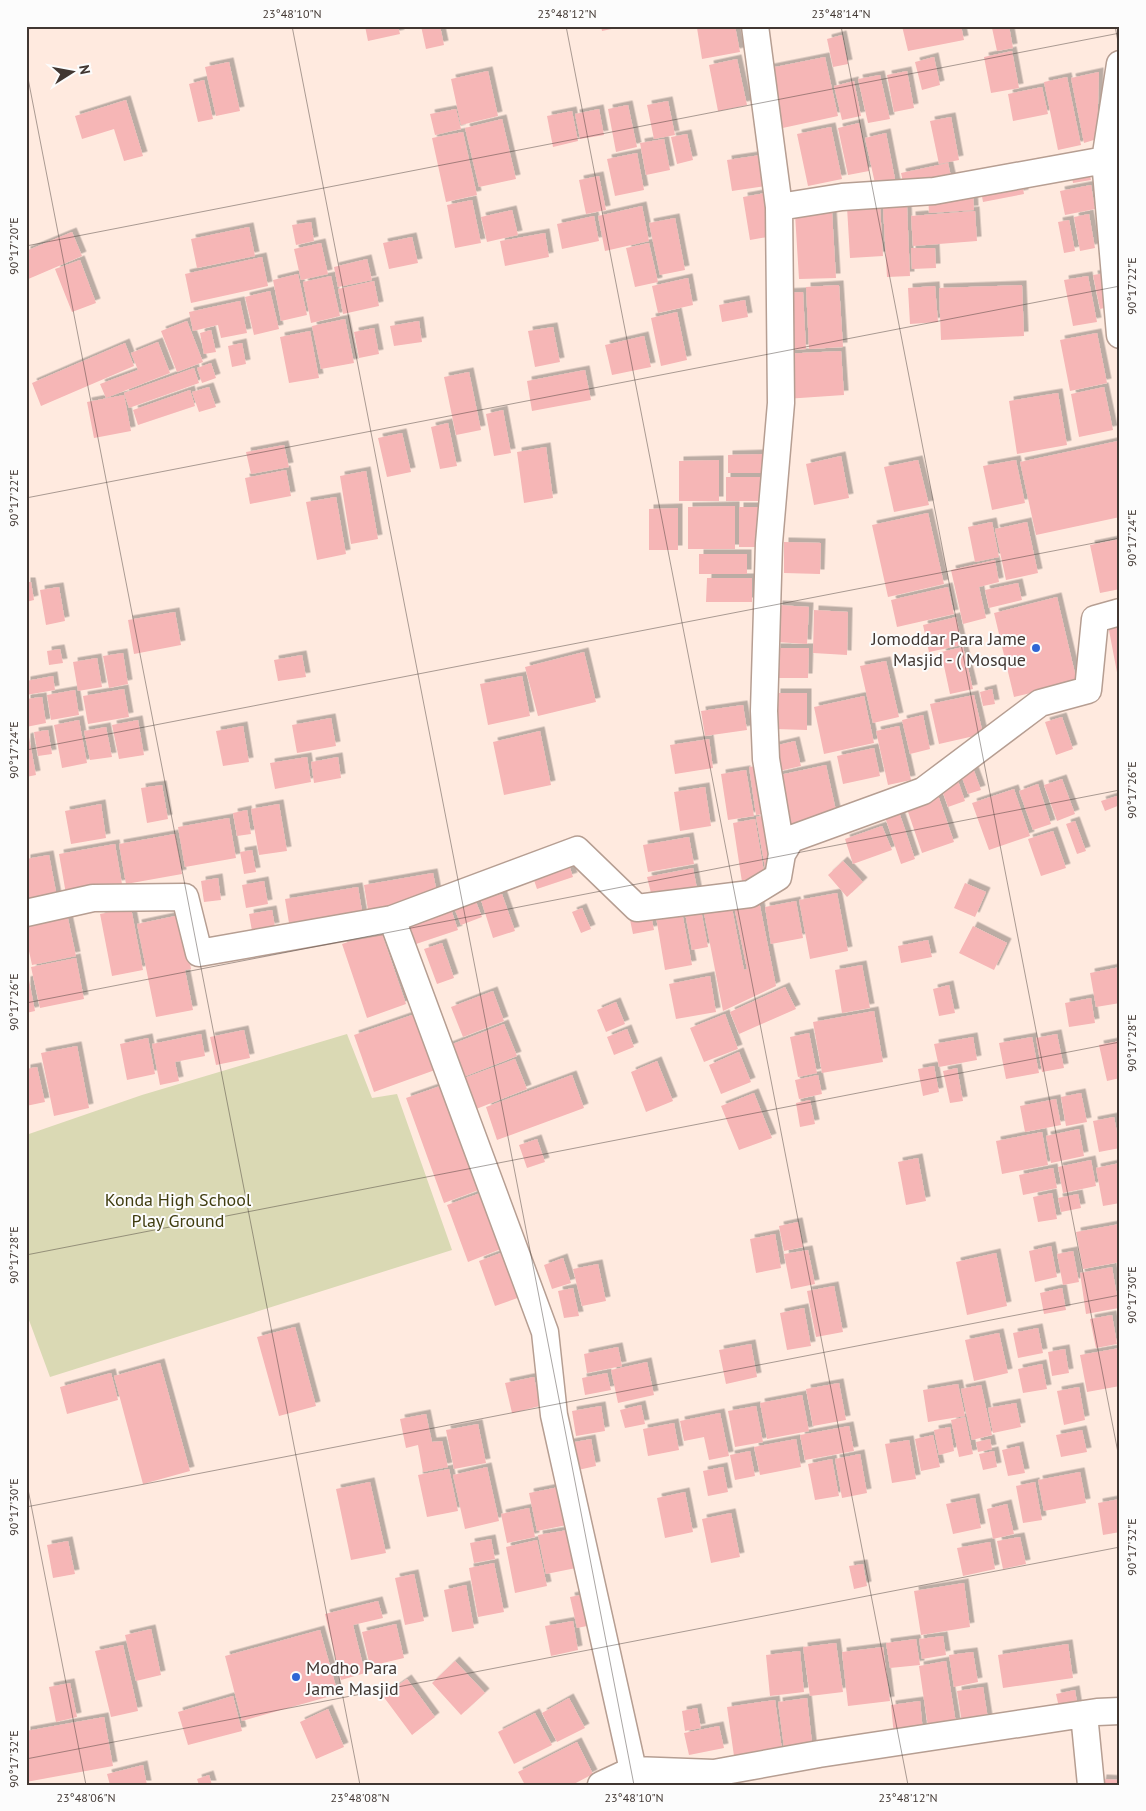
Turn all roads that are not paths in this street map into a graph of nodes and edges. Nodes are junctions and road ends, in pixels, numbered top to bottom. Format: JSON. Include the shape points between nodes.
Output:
{"nodes":[{"id":1,"x":755,"y":26,"type":"edge"},
{"id":2,"x":1120,"y":64,"type":"edge"},
{"id":3,"x":1105,"y":160,"type":"junction"},
{"id":4,"x":778,"y":207,"type":"junction"},
{"id":5,"x":1120,"y":335,"type":"edge"},
{"id":6,"x":1120,"y":612,"type":"edge"},
{"id":7,"x":782,"y":854,"type":"junction"},
{"id":8,"x":26,"y":913,"type":"edge"},
{"id":9,"x":392,"y":918,"type":"junction"},
{"id":10,"x":1120,"y":1711,"type":"edge"},
{"id":11,"x":1084,"y":1714,"type":"junction"},
{"id":12,"x":633,"y":1770,"type":"junction"},
{"id":13,"x":601,"y":1785,"type":"edge"},
{"id":14,"x":1091,"y":1785,"type":"edge"}],
"edges":[{"from":1,"to":4,"type":"street"},
{"from":2,"to":3,"type":"street"},
{"from":3,"to":4,"type":"street","via":[[934,191],[842,197]]},
{"from":3,"to":5,"type":"street"},
{"from":4,"to":7,"type":"street","via":[[781,403],[769,543],[764,710],[766,759]]},
{"from":6,"to":7,"type":"street","via":[[1095,619],[1088,690],[1040,703],[922,790],[791,839]]},
{"from":7,"to":9,"type":"street","via":[[778,877],[750,894],[636,908],[577,850]]},
{"from":8,"to":9,"type":"street","via":[[93,898],[185,897],[199,953]]},
{"from":9,"to":12,"type":"street","via":[[545,1332],[554,1415]]},
{"from":10,"to":11,"type":"street"},
{"from":11,"to":12,"type":"street","via":[[714,1773]]},
{"from":11,"to":14,"type":"street"},
{"from":12,"to":13,"type":"street"}]}
